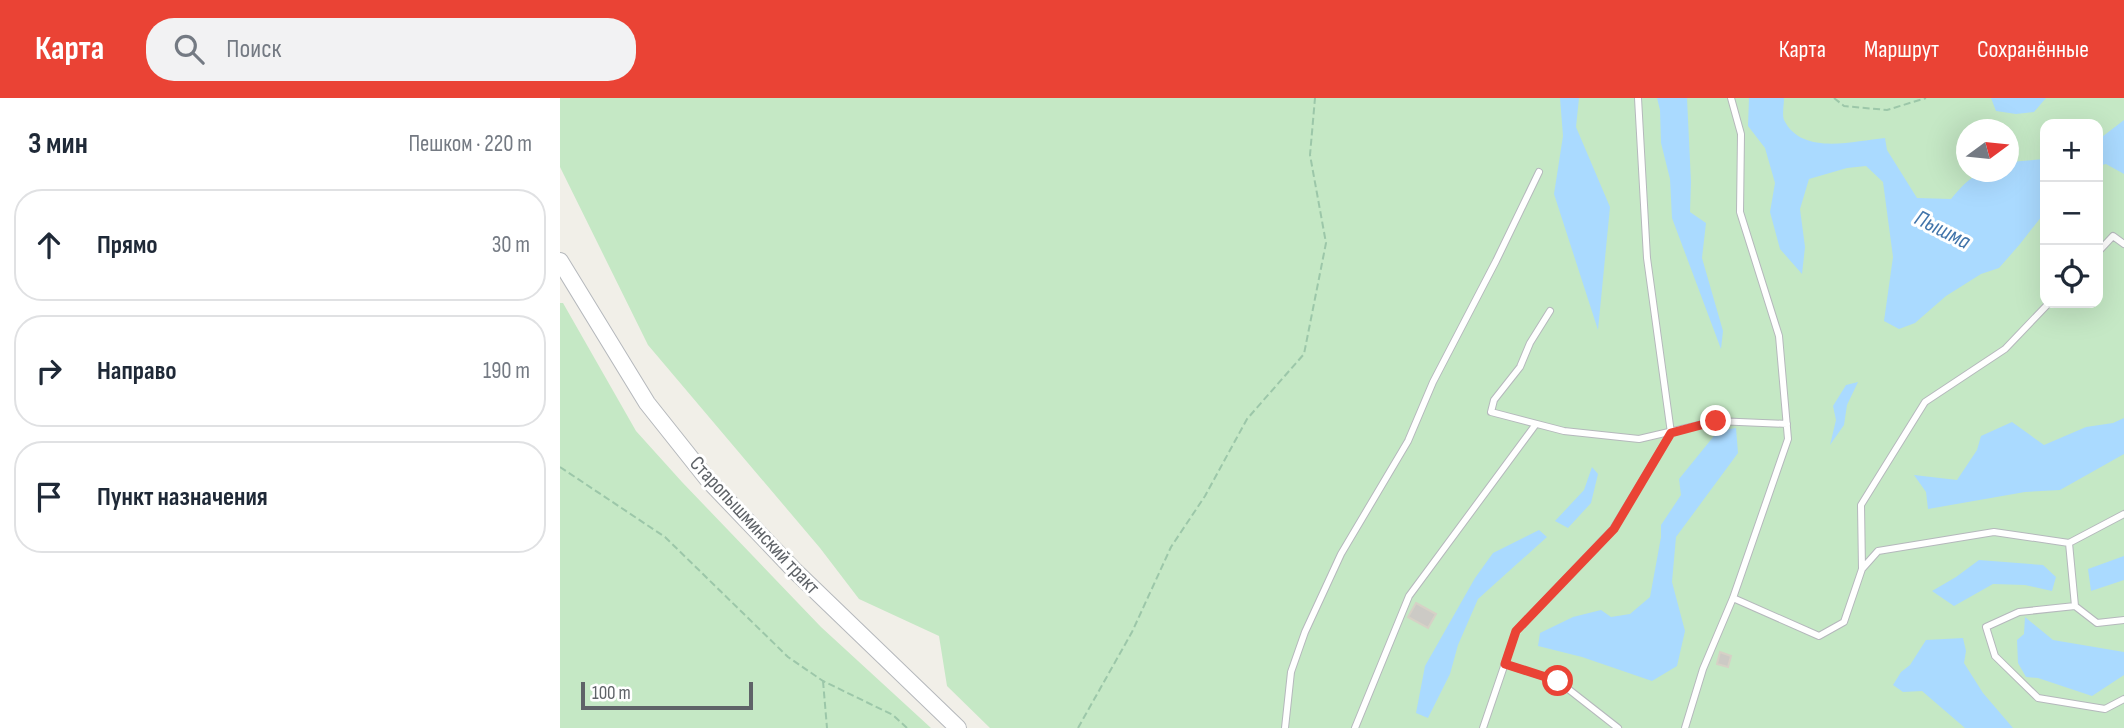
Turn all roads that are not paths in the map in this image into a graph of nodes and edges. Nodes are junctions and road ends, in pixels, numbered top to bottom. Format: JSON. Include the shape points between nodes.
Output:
{"nodes":[{"id":1,"x":1638,"y":98,"type":"edge"},
{"id":2,"x":1731,"y":98,"type":"edge"},
{"id":3,"x":1539,"y":172,"type":"dead end"},
{"id":4,"x":2124,"y":244,"type":"edge"},
{"id":5,"x":2103,"y":247,"type":"edge"},
{"id":6,"x":560,"y":261,"type":"edge"},
{"id":7,"x":2044,"y":308,"type":"edge"},
{"id":8,"x":1550,"y":311,"type":"dead end"},
{"id":9,"x":1536,"y":424,"type":"junction"},
{"id":10,"x":1787,"y":424,"type":"junction"},
{"id":11,"x":1671,"y":433,"type":"junction"},
{"id":12,"x":2124,"y":514,"type":"edge"},
{"id":13,"x":2069,"y":543,"type":"junction"},
{"id":14,"x":1862,"y":569,"type":"junction"},
{"id":15,"x":1733,"y":598,"type":"junction"},
{"id":16,"x":2076,"y":606,"type":"junction"},
{"id":17,"x":2124,"y":620,"type":"edge"},
{"id":18,"x":1505,"y":664,"type":"junction"},
{"id":19,"x":2124,"y":699,"type":"edge"},
{"id":20,"x":958,"y":728,"type":"edge"},
{"id":21,"x":1285,"y":728,"type":"edge"},
{"id":22,"x":1355,"y":728,"type":"edge"},
{"id":23,"x":1483,"y":728,"type":"edge"},
{"id":24,"x":1618,"y":728,"type":"edge"},
{"id":25,"x":1685,"y":728,"type":"edge"}],
"edges":[{"from":1,"to":11,"type":"lane","via":[[1647,258]]},
{"from":2,"to":10,"type":"lane","via":[[1741,134],[1740,212],[1779,336]]},
{"from":3,"to":21,"type":"lane","via":[[1408,441],[1341,554],[1315,610],[1291,672]]},
{"from":4,"to":5,"type":"lane","via":[[2113,236]]},
{"from":6,"to":20,"type":"street","name":"Старопышминский тракт","via":[[647,403],[709,481]]},
{"from":7,"to":14,"type":"lane","via":[[2005,349],[1924,402],[1861,505]]},
{"from":8,"to":9,"type":"lane","via":[[1491,412]]},
{"from":9,"to":11,"type":"lane","via":[[1639,439]]},
{"from":9,"to":22,"type":"lane","via":[[1409,596]]},
{"from":10,"to":11,"type":"lane","via":[[1716,421]]},
{"from":10,"to":15,"type":"lane","via":[[1788,439]]},
{"from":11,"to":18,"type":"lane","via":[[1614,529],[1516,631]]},
{"from":12,"to":13,"type":"lane"},
{"from":13,"to":14,"type":"lane","via":[[1994,532],[1878,551]]},
{"from":13,"to":16,"type":"lane"},
{"from":14,"to":15,"type":"lane","via":[[1844,622],[1819,636]]},
{"from":15,"to":25,"type":"lane"},
{"from":16,"to":17,"type":"lane","via":[[2097,623]]},
{"from":16,"to":19,"type":"lane","via":[[2019,611],[1986,627],[1996,656],[2038,698],[2105,709]]},
{"from":18,"to":23,"type":"lane"},
{"from":18,"to":24,"type":"lane","via":[[1558,681]]}]}
